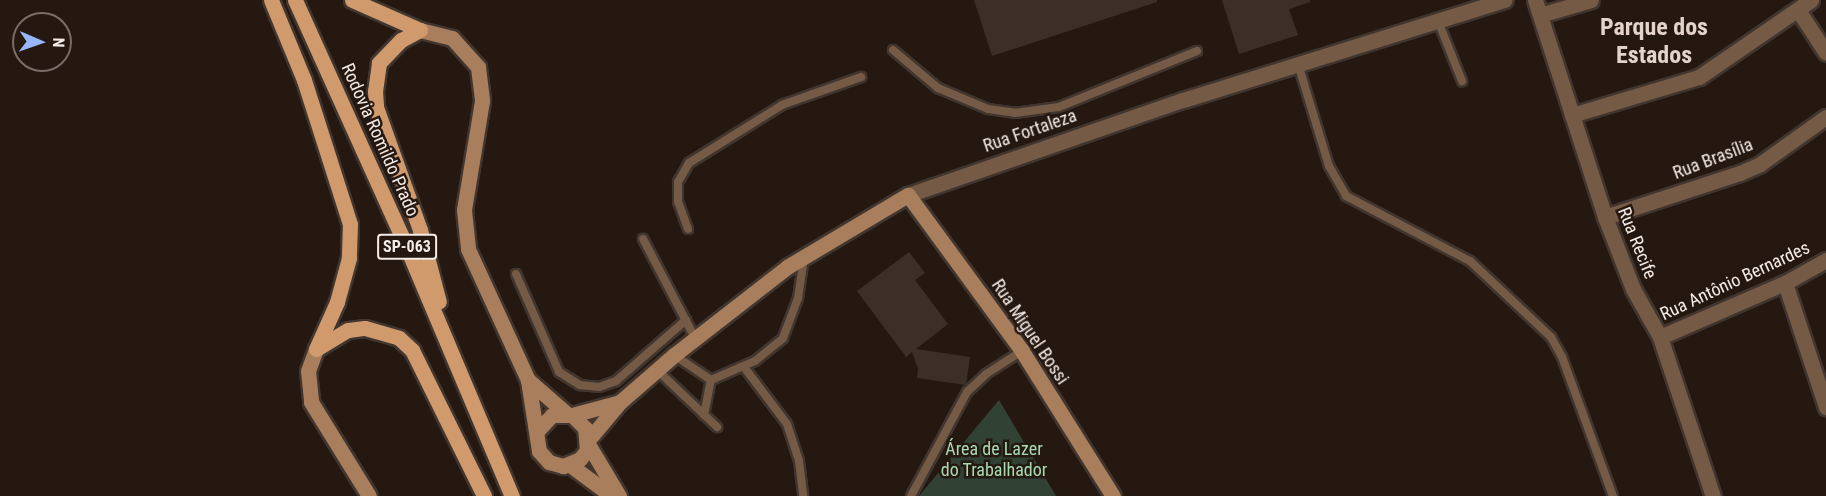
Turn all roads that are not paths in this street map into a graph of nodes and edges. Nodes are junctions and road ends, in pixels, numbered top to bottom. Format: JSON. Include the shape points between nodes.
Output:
{"nodes":[{"id":1,"x":271,"y":0,"type":"edge"},
{"id":2,"x":295,"y":0,"type":"edge"},
{"id":3,"x":306,"y":0,"type":"edge"},
{"id":4,"x":352,"y":0,"type":"edge"},
{"id":5,"x":1505,"y":0,"type":"edge"},
{"id":6,"x":1535,"y":0,"type":"edge"},
{"id":7,"x":1590,"y":0,"type":"edge"},
{"id":8,"x":1811,"y":0,"type":"edge"},
{"id":9,"x":1798,"y":10,"type":"junction"},
{"id":10,"x":1540,"y":15,"type":"junction"},
{"id":11,"x":1437,"y":21,"type":"junction"},
{"id":12,"x":420,"y":30,"type":"junction"},
{"id":13,"x":893,"y":50,"type":"dead end"},
{"id":14,"x":1197,"y":51,"type":"dead end"},
{"id":15,"x":1826,"y":53,"type":"edge"},
{"id":16,"x":1298,"y":64,"type":"junction"},
{"id":17,"x":861,"y":77,"type":"dead end"},
{"id":18,"x":1462,"y":81,"type":"dead end"},
{"id":19,"x":1572,"y":115,"type":"junction"},
{"id":20,"x":1826,"y":117,"type":"edge"},
{"id":21,"x":908,"y":195,"type":"junction"},
{"id":22,"x":1605,"y":217,"type":"junction"},
{"id":23,"x":688,"y":229,"type":"dead end"},
{"id":24,"x":644,"y":239,"type":"dead end"},
{"id":25,"x":804,"y":257,"type":"junction"},
{"id":26,"x":1826,"y":260,"type":"edge"},
{"id":27,"x":516,"y":274,"type":"dead end"},
{"id":28,"x":1785,"y":283,"type":"junction"},
{"id":29,"x":440,"y":305,"type":"junction"},
{"id":30,"x":686,"y":320,"type":"junction"},
{"id":31,"x":1660,"y":337,"type":"junction"},
{"id":32,"x":695,"y":338,"type":"junction"},
{"id":33,"x":316,"y":349,"type":"junction"},
{"id":34,"x":1022,"y":351,"type":"junction"},
{"id":35,"x":674,"y":355,"type":"junction"},
{"id":36,"x":744,"y":368,"type":"junction"},
{"id":37,"x":657,"y":370,"type":"junction"},
{"id":38,"x":528,"y":380,"type":"junction"},
{"id":39,"x":711,"y":381,"type":"junction"},
{"id":40,"x":620,"y":402,"type":"junction"},
{"id":41,"x":1826,"y":407,"type":"edge"},
{"id":42,"x":569,"y":414,"type":"junction"},
{"id":43,"x":704,"y":415,"type":"junction"},
{"id":44,"x":717,"y":427,"type":"dead end"},
{"id":45,"x":538,"y":430,"type":"junction"},
{"id":46,"x":589,"y":442,"type":"junction"},
{"id":47,"x":570,"y":465,"type":"junction"},
{"id":48,"x":369,"y":496,"type":"edge"},
{"id":49,"x":484,"y":496,"type":"edge"},
{"id":50,"x":512,"y":496,"type":"edge"},
{"id":51,"x":522,"y":496,"type":"edge"},
{"id":52,"x":612,"y":496,"type":"edge"},
{"id":53,"x":619,"y":496,"type":"edge"},
{"id":54,"x":803,"y":496,"type":"edge"},
{"id":55,"x":911,"y":496,"type":"edge"},
{"id":56,"x":1113,"y":496,"type":"edge"},
{"id":57,"x":1613,"y":496,"type":"edge"},
{"id":58,"x":1713,"y":496,"type":"edge"}],
"edges":[{"from":1,"to":33,"type":"main road","via":[[304,80],[350,224],[349,258]]},
{"from":2,"to":50,"type":"main road","name":"Rodovia Romildo Prado","number":"SP-063","via":[[410,255]]},
{"from":3,"to":29,"type":"main road","name":"Rodovia Romildo Prado","number":"SP-063"},
{"from":4,"to":12,"type":"main road"},
{"from":5,"to":11,"type":"street","name":"Rua Fortaleza"},
{"from":6,"to":10,"type":"street","name":"Rua Recife"},
{"from":7,"to":10,"type":"street"},
{"from":8,"to":9,"type":"street"},
{"from":9,"to":15,"type":"street"},
{"from":9,"to":19,"type":"street","via":[[1699,77]]},
{"from":10,"to":19,"type":"street","name":"Rua Recife"},
{"from":11,"to":16,"type":"street","name":"Rua Fortaleza"},
{"from":11,"to":18,"type":"lane"},
{"from":12,"to":29,"type":"main road","via":[[401,40],[378,63],[376,107],[420,230]]},
{"from":12,"to":38,"type":"main road","via":[[452,38],[478,67],[482,101],[464,210],[468,249]]},
{"from":13,"to":14,"type":"lane","via":[[938,88],[988,109],[1015,113],[1059,108]]},
{"from":16,"to":21,"type":"street","name":"Rua Fortaleza"},
{"from":16,"to":57,"type":"lane","via":[[1329,166],[1346,196],[1470,261],[1551,337]]},
{"from":17,"to":23,"type":"lane","via":[[782,105],[689,163],[678,182],[678,202]]},
{"from":19,"to":22,"type":"street","name":"Rua Recife"},
{"from":20,"to":22,"type":"street","name":"Rua Brasília","via":[[1760,164]]},
{"from":21,"to":25,"type":"main road","name":"Rua Fortaleza"},
{"from":21,"to":34,"type":"main road","name":"Rua Miguel Bossi"},
{"from":22,"to":31,"type":"street","name":"Rua Recife","via":[[1634,289]]},
{"from":24,"to":30,"type":"lane"},
{"from":25,"to":32,"type":"main road","name":"Rua Fortaleza"},
{"from":25,"to":36,"type":"lane","via":[[798,298],[783,338]]},
{"from":26,"to":28,"type":"street","name":"Rua Antônio Bernardes"},
{"from":27,"to":30,"type":"lane","via":[[559,372],[580,385],[599,387],[616,381]]},
{"from":28,"to":31,"type":"street","name":"Rua Antônio Bernardes"},
{"from":28,"to":41,"type":"street"},
{"from":29,"to":51,"type":"main road","name":"Rodovia Romildo Prado","number":"SP-063"},
{"from":30,"to":32,"type":"lane"},
{"from":31,"to":58,"type":"street","name":"Rua Recife"},
{"from":32,"to":35,"type":"main road","name":"Rua Fortaleza"},
{"from":33,"to":48,"type":"main road","via":[[308,371],[311,402]]},
{"from":33,"to":49,"type":"main road","via":[[348,330],[365,328],[399,338],[412,350]]},
{"from":34,"to":55,"type":"lane","via":[[986,374],[967,392]]},
{"from":34,"to":56,"type":"main road","name":"Rua Miguel Bossi"},
{"from":35,"to":37,"type":"main road","name":"Rua Fortaleza"},
{"from":35,"to":39,"type":"lane"},
{"from":36,"to":39,"type":"lane"},
{"from":36,"to":54,"type":"lane","via":[[787,424],[799,461]]},
{"from":37,"to":40,"type":"main road","name":"Rua Fortaleza"},
{"from":37,"to":43,"type":"lane"},
{"from":38,"to":42,"type":"main road"},
{"from":38,"to":45,"type":"main road"},
{"from":39,"to":43,"type":"lane"},
{"from":40,"to":42,"type":"main road","name":"Rua Fortaleza"},
{"from":40,"to":46,"type":"main road","name":"Rua Fortaleza"},
{"from":42,"to":45,"type":"main road","via":[[552,415]]},
{"from":42,"to":46,"type":"main road","via":[[585,428]]},
{"from":43,"to":44,"type":"lane"},
{"from":45,"to":47,"type":"main road","via":[[537,445],[543,457],[556,465]]},
{"from":46,"to":47,"type":"main road","via":[[580,459]]},
{"from":46,"to":53,"type":"main road"},
{"from":47,"to":52,"type":"main road"}]}
